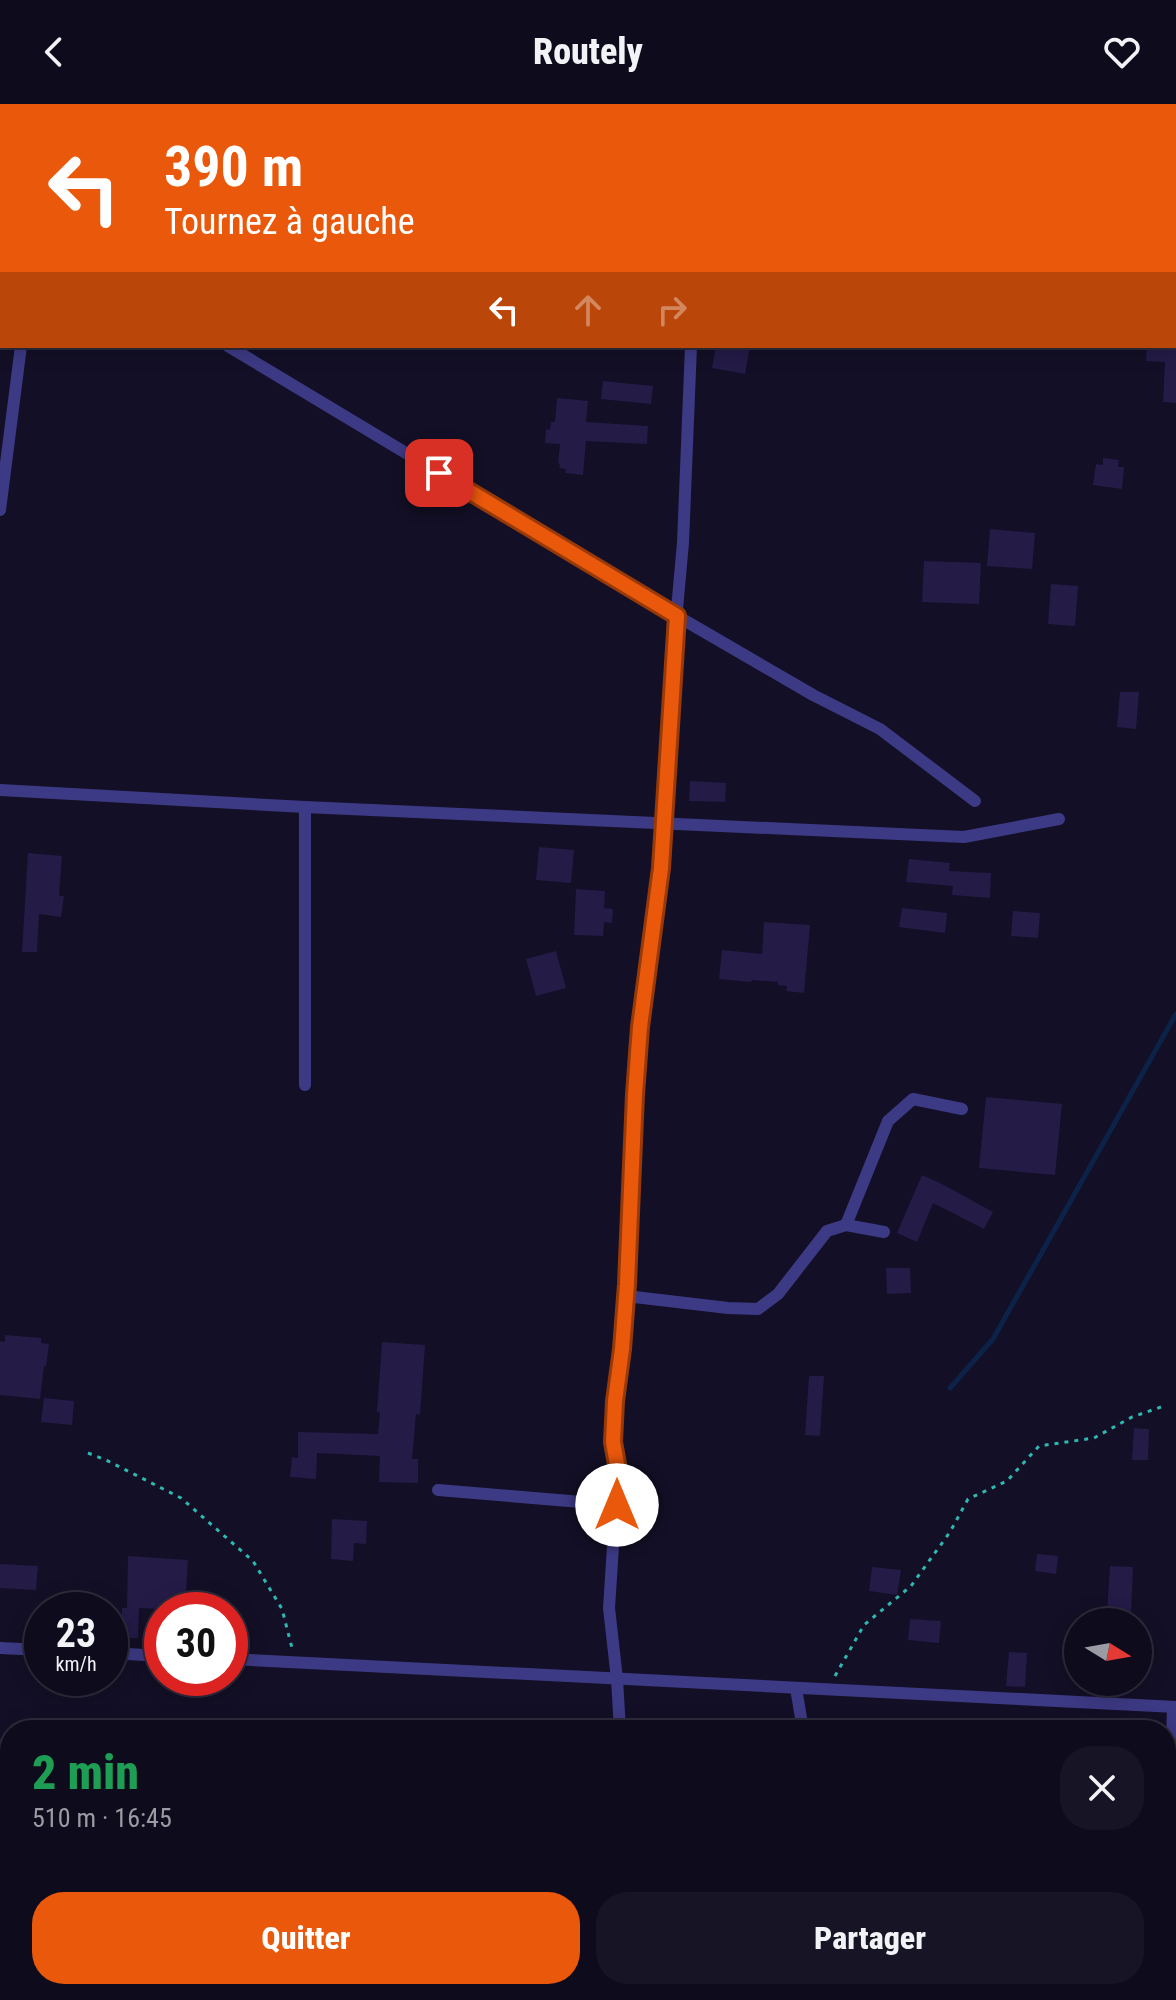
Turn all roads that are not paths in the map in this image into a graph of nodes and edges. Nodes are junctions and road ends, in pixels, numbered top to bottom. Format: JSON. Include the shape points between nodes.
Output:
{"nodes":[{"id":1,"x":21,"y":348,"type":"edge"},
{"id":2,"x":231,"y":348,"type":"edge"},
{"id":3,"x":691,"y":348,"type":"edge"},
{"id":4,"x":0,"y":510,"type":"edge"},
{"id":5,"x":677,"y":616,"type":"junction"},
{"id":6,"x":0,"y":790,"type":"edge"},
{"id":7,"x":975,"y":801,"type":"dead end"},
{"id":8,"x":305,"y":807,"type":"junction"},
{"id":9,"x":1059,"y":819,"type":"dead end"},
{"id":10,"x":664,"y":823,"type":"junction"},
{"id":11,"x":305,"y":1085,"type":"dead end"},
{"id":12,"x":962,"y":1109,"type":"dead end"},
{"id":13,"x":846,"y":1225,"type":"junction"},
{"id":14,"x":884,"y":1232,"type":"dead end"},
{"id":15,"x":626,"y":1296,"type":"junction"},
{"id":16,"x":438,"y":1490,"type":"dead end"},
{"id":17,"x":617,"y":1505,"type":"junction"},
{"id":18,"x":0,"y":1648,"type":"edge"},
{"id":19,"x":24,"y":1649,"type":"edge"},
{"id":20,"x":248,"y":1660,"type":"edge"},
{"id":21,"x":617,"y":1679,"type":"junction"},
{"id":22,"x":796,"y":1688,"type":"junction"},
{"id":23,"x":1174,"y":1707,"type":"edge"},
{"id":24,"x":619,"y":1720,"type":"edge"},
{"id":25,"x":801,"y":1720,"type":"edge"}],
"edges":[{"from":1,"to":4,"type":"street"},
{"from":2,"to":5,"type":"street"},
{"from":3,"to":5,"type":"street"},
{"from":5,"to":7,"type":"street","via":[[880,729]]},
{"from":5,"to":10,"type":"street"},
{"from":6,"to":8,"type":"street"},
{"from":8,"to":10,"type":"street"},
{"from":8,"to":11,"type":"street"},
{"from":9,"to":10,"type":"street","via":[[964,837]]},
{"from":10,"to":15,"type":"street","via":[[640,1027]]},
{"from":12,"to":13,"type":"street","via":[[913,1099],[888,1121]]},
{"from":13,"to":14,"type":"street"},
{"from":13,"to":15,"type":"street","via":[[827,1231],[778,1294],[758,1309]]},
{"from":15,"to":17,"type":"street","via":[[613,1442]]},
{"from":16,"to":17,"type":"street"},
{"from":17,"to":21,"type":"street","via":[[609,1608]]},
{"from":18,"to":19,"type":"street"},
{"from":20,"to":21,"type":"street"},
{"from":21,"to":22,"type":"street"},
{"from":21,"to":24,"type":"street"},
{"from":22,"to":23,"type":"street"},
{"from":22,"to":25,"type":"street"}]}
